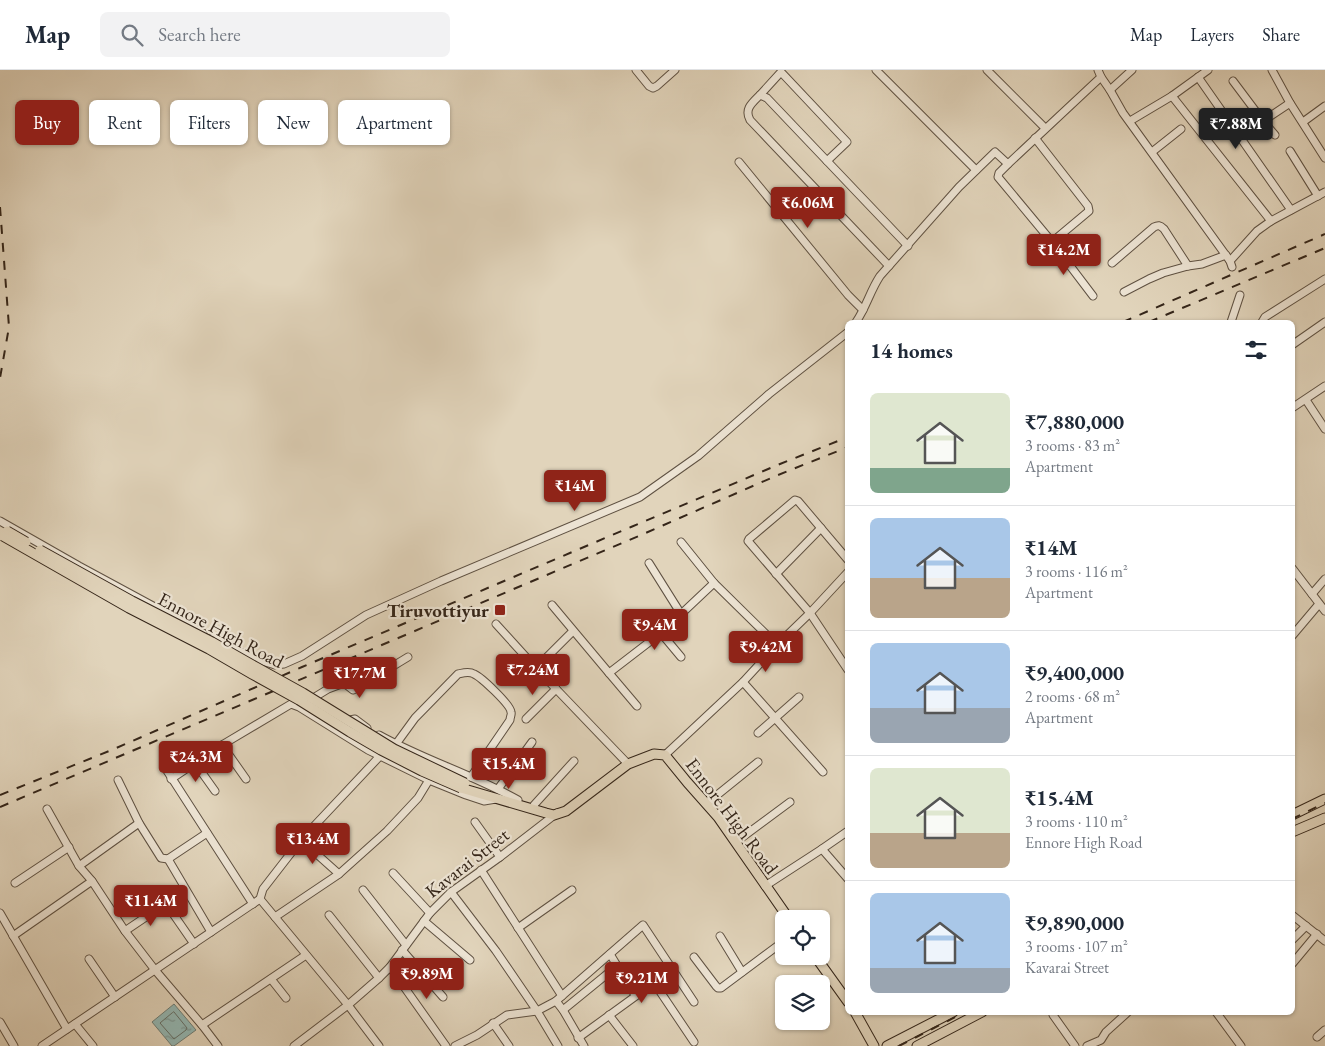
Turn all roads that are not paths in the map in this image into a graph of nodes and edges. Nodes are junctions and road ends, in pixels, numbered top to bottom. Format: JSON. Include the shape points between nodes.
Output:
{"nodes":[{"id":1,"x":636,"y":70,"type":"edge"},
{"id":2,"x":675,"y":70,"type":"edge"},
{"id":3,"x":876,"y":70,"type":"edge"},
{"id":4,"x":987,"y":70,"type":"edge"},
{"id":5,"x":1132,"y":70,"type":"edge"},
{"id":6,"x":1208,"y":70,"type":"edge"},
{"id":7,"x":1272,"y":70,"type":"edge"},
{"id":8,"x":1100,"y":74,"type":"edge"},
{"id":9,"x":1198,"y":77,"type":"junction"},
{"id":10,"x":1233,"y":81,"type":"dead end"},
{"id":11,"x":1110,"y":90,"type":"junction"},
{"id":12,"x":760,"y":95,"type":"junction"},
{"id":13,"x":1172,"y":96,"type":"junction"},
{"id":14,"x":1290,"y":103,"type":"junction"},
{"id":15,"x":1325,"y":106,"type":"edge"},
{"id":16,"x":1130,"y":121,"type":"junction"},
{"id":17,"x":1263,"y":121,"type":"junction"},
{"id":18,"x":1303,"y":122,"type":"junction"},
{"id":19,"x":1045,"y":128,"type":"junction"},
{"id":20,"x":1181,"y":130,"type":"dead end"},
{"id":21,"x":1276,"y":135,"type":"dead end"},
{"id":22,"x":1035,"y":138,"type":"junction"},
{"id":23,"x":1290,"y":151,"type":"dead end"},
{"id":24,"x":1152,"y":152,"type":"junction"},
{"id":25,"x":1325,"y":158,"type":"edge"},
{"id":26,"x":827,"y":161,"type":"junction"},
{"id":27,"x":739,"y":162,"type":"dead end"},
{"id":28,"x":1008,"y":164,"type":"junction"},
{"id":29,"x":976,"y":170,"type":"junction"},
{"id":30,"x":1322,"y":194,"type":"edge"},
{"id":31,"x":1291,"y":210,"type":"junction"},
{"id":32,"x":1271,"y":221,"type":"junction"},
{"id":33,"x":1052,"y":242,"type":"junction"},
{"id":34,"x":908,"y":246,"type":"junction"},
{"id":35,"x":1229,"y":261,"type":"junction"},
{"id":36,"x":1112,"y":263,"type":"dead end"},
{"id":37,"x":889,"y":266,"type":"junction"},
{"id":38,"x":1188,"y":266,"type":"junction"},
{"id":39,"x":1325,"y":279,"type":"edge"},
{"id":40,"x":1124,"y":292,"type":"dead end"},
{"id":41,"x":1240,"y":295,"type":"dead end"},
{"id":42,"x":1093,"y":296,"type":"dead end"},
{"id":43,"x":863,"y":310,"type":"junction"},
{"id":44,"x":857,"y":320,"type":"edge"},
{"id":45,"x":1231,"y":320,"type":"edge"},
{"id":46,"x":1263,"y":320,"type":"edge"},
{"id":47,"x":1325,"y":322,"type":"edge"},
{"id":48,"x":845,"y":334,"type":"edge"},
{"id":49,"x":1295,"y":343,"type":"edge"},
{"id":50,"x":1325,"y":386,"type":"edge"},
{"id":51,"x":1306,"y":400,"type":"junction"},
{"id":52,"x":1295,"y":406,"type":"edge"},
{"id":53,"x":1325,"y":430,"type":"edge"},
{"id":54,"x":0,"y":521,"type":"edge"},
{"id":55,"x":821,"y":528,"type":"junction"},
{"id":56,"x":2,"y":532,"type":"edge"},
{"id":57,"x":681,"y":542,"type":"dead end"},
{"id":58,"x":845,"y":556,"type":"edge"},
{"id":59,"x":649,"y":563,"type":"dead end"},
{"id":60,"x":1295,"y":572,"type":"edge"},
{"id":61,"x":776,"y":574,"type":"junction"},
{"id":62,"x":845,"y":575,"type":"edge"},
{"id":63,"x":1325,"y":579,"type":"edge"},
{"id":64,"x":714,"y":583,"type":"junction"},
{"id":65,"x":1312,"y":594,"type":"junction"},
{"id":66,"x":1319,"y":604,"type":"junction"},
{"id":67,"x":552,"y":605,"type":"dead end"},
{"id":68,"x":1325,"y":611,"type":"edge"},
{"id":69,"x":810,"y":613,"type":"junction"},
{"id":70,"x":681,"y":614,"type":"junction"},
{"id":71,"x":496,"y":624,"type":"dead end"},
{"id":72,"x":573,"y":631,"type":"junction"},
{"id":73,"x":661,"y":632,"type":"junction"},
{"id":74,"x":1295,"y":632,"type":"edge"},
{"id":75,"x":776,"y":645,"type":"junction"},
{"id":76,"x":408,"y":657,"type":"dead end"},
{"id":77,"x":681,"y":657,"type":"dead end"},
{"id":78,"x":845,"y":666,"type":"edge"},
{"id":79,"x":536,"y":668,"type":"junction"},
{"id":80,"x":609,"y":673,"type":"junction"},
{"id":81,"x":743,"y":682,"type":"junction"},
{"id":82,"x":556,"y":689,"type":"junction"},
{"id":83,"x":799,"y":697,"type":"dead end"},
{"id":84,"x":637,"y":706,"type":"dead end"},
{"id":85,"x":299,"y":707,"type":"junction"},
{"id":86,"x":775,"y":718,"type":"junction"},
{"id":87,"x":526,"y":719,"type":"dead end"},
{"id":88,"x":341,"y":732,"type":"junction"},
{"id":89,"x":758,"y":733,"type":"dead end"},
{"id":90,"x":532,"y":742,"type":"dead end"},
{"id":91,"x":396,"y":744,"type":"junction"},
{"id":92,"x":222,"y":746,"type":"junction"},
{"id":93,"x":665,"y":755,"type":"junction"},
{"id":94,"x":380,"y":756,"type":"junction"},
{"id":95,"x":574,"y":761,"type":"dead end"},
{"id":96,"x":758,"y":762,"type":"dead end"},
{"id":97,"x":195,"y":763,"type":"junction"},
{"id":98,"x":628,"y":764,"type":"junction"},
{"id":99,"x":164,"y":766,"type":"dead end"},
{"id":100,"x":823,"y":772,"type":"dead end"},
{"id":101,"x":171,"y":778,"type":"junction"},
{"id":102,"x":246,"y":779,"type":"dead end"},
{"id":103,"x":118,"y":780,"type":"dead end"},
{"id":104,"x":429,"y":780,"type":"junction"},
{"id":105,"x":466,"y":783,"type":"junction"},
{"id":106,"x":498,"y":789,"type":"junction"},
{"id":107,"x":215,"y":791,"type":"dead end"},
{"id":108,"x":496,"y":799,"type":"junction"},
{"id":109,"x":1325,"y":799,"type":"edge"},
{"id":110,"x":518,"y":800,"type":"junction"},
{"id":111,"x":790,"y":802,"type":"dead end"},
{"id":112,"x":706,"y":804,"type":"junction"},
{"id":113,"x":534,"y":805,"type":"junction"},
{"id":114,"x":46,"y":809,"type":"dead end"},
{"id":115,"x":560,"y":812,"type":"junction"},
{"id":116,"x":1295,"y":814,"type":"edge"},
{"id":117,"x":1325,"y":818,"type":"edge"},
{"id":118,"x":475,"y":822,"type":"dead end"},
{"id":119,"x":139,"y":823,"type":"junction"},
{"id":120,"x":1295,"y":831,"type":"edge"},
{"id":121,"x":207,"y":833,"type":"junction"},
{"id":122,"x":845,"y":833,"type":"edge"},
{"id":123,"x":301,"y":840,"type":"junction"},
{"id":124,"x":736,"y":842,"type":"junction"},
{"id":125,"x":69,"y":847,"type":"junction"},
{"id":126,"x":822,"y":849,"type":"junction"},
{"id":127,"x":500,"y":857,"type":"junction"},
{"id":128,"x":168,"y":859,"type":"junction"},
{"id":129,"x":79,"y":866,"type":"junction"},
{"id":130,"x":481,"y":870,"type":"junction"},
{"id":131,"x":393,"y":873,"type":"dead end"},
{"id":132,"x":339,"y":874,"type":"junction"},
{"id":133,"x":845,"y":876,"type":"edge"},
{"id":134,"x":92,"y":881,"type":"junction"},
{"id":135,"x":15,"y":883,"type":"dead end"},
{"id":136,"x":765,"y":886,"type":"junction"},
{"id":137,"x":363,"y":890,"type":"dead end"},
{"id":138,"x":572,"y":890,"type":"dead end"},
{"id":139,"x":450,"y":892,"type":"junction"},
{"id":140,"x":260,"y":899,"type":"junction"},
{"id":141,"x":253,"y":904,"type":"junction"},
{"id":142,"x":782,"y":910,"type":"edge"},
{"id":143,"x":0,"y":913,"type":"edge"},
{"id":144,"x":430,"y":913,"type":"junction"},
{"id":145,"x":329,"y":915,"type":"dead end"},
{"id":146,"x":275,"y":917,"type":"junction"},
{"id":147,"x":1295,"y":917,"type":"edge"},
{"id":148,"x":424,"y":921,"type":"junction"},
{"id":149,"x":1306,"y":926,"type":"junction"},
{"id":150,"x":518,"y":928,"type":"junction"},
{"id":151,"x":125,"y":931,"type":"junction"},
{"id":152,"x":211,"y":932,"type":"junction"},
{"id":153,"x":1317,"y":934,"type":"junction"},
{"id":154,"x":13,"y":936,"type":"junction"},
{"id":155,"x":720,"y":936,"type":"dead end"},
{"id":156,"x":1295,"y":937,"type":"edge"},
{"id":157,"x":1325,"y":941,"type":"edge"},
{"id":158,"x":194,"y":944,"type":"junction"},
{"id":159,"x":404,"y":948,"type":"junction"},
{"id":160,"x":775,"y":948,"type":"edge"},
{"id":161,"x":610,"y":954,"type":"junction"},
{"id":162,"x":306,"y":955,"type":"junction"},
{"id":163,"x":694,"y":957,"type":"dead end"},
{"id":164,"x":90,"y":959,"type":"dead end"},
{"id":165,"x":470,"y":960,"type":"dead end"},
{"id":166,"x":1295,"y":960,"type":"edge"},
{"id":167,"x":821,"y":965,"type":"edge"},
{"id":168,"x":617,"y":966,"type":"junction"},
{"id":169,"x":390,"y":967,"type":"junction"},
{"id":170,"x":155,"y":970,"type":"junction"},
{"id":171,"x":742,"y":972,"type":"junction"},
{"id":172,"x":380,"y":978,"type":"junction"},
{"id":173,"x":271,"y":979,"type":"junction"},
{"id":174,"x":635,"y":995,"type":"junction"},
{"id":175,"x":115,"y":997,"type":"junction"},
{"id":176,"x":443,"y":997,"type":"dead end"},
{"id":177,"x":286,"y":998,"type":"dead end"},
{"id":178,"x":845,"y":998,"type":"edge"},
{"id":179,"x":559,"y":999,"type":"junction"},
{"id":180,"x":694,"y":1002,"type":"dead end"},
{"id":181,"x":348,"y":1005,"type":"junction"},
{"id":182,"x":563,"y":1010,"type":"junction"},
{"id":183,"x":537,"y":1011,"type":"junction"},
{"id":184,"x":609,"y":1015,"type":"junction"},
{"id":185,"x":857,"y":1015,"type":"edge"},
{"id":186,"x":947,"y":1015,"type":"edge"},
{"id":187,"x":976,"y":1015,"type":"edge"},
{"id":188,"x":1053,"y":1015,"type":"dead end"},
{"id":189,"x":1125,"y":1015,"type":"edge"},
{"id":190,"x":1218,"y":1015,"type":"edge"},
{"id":191,"x":0,"y":1022,"type":"edge"},
{"id":192,"x":492,"y":1023,"type":"junction"},
{"id":193,"x":75,"y":1024,"type":"junction"},
{"id":194,"x":202,"y":1025,"type":"junction"},
{"id":195,"x":67,"y":1029,"type":"junction"},
{"id":196,"x":1325,"y":1030,"type":"edge"},
{"id":197,"x":1317,"y":1037,"type":"dead end"},
{"id":198,"x":578,"y":1038,"type":"junction"},
{"id":199,"x":694,"y":1042,"type":"dead end"},
{"id":200,"x":1103,"y":1043,"type":"edge"},
{"id":201,"x":14,"y":1046,"type":"edge"},
{"id":202,"x":42,"y":1046,"type":"edge"},
{"id":203,"x":93,"y":1046,"type":"edge"},
{"id":204,"x":218,"y":1046,"type":"edge"},
{"id":205,"x":294,"y":1046,"type":"edge"},
{"id":206,"x":379,"y":1046,"type":"edge"},
{"id":207,"x":446,"y":1046,"type":"edge"},
{"id":208,"x":455,"y":1046,"type":"edge"},
{"id":209,"x":509,"y":1046,"type":"edge"},
{"id":210,"x":558,"y":1046,"type":"edge"},
{"id":211,"x":584,"y":1046,"type":"edge"},
{"id":212,"x":633,"y":1046,"type":"edge"},
{"id":213,"x":874,"y":1046,"type":"edge"},
{"id":214,"x":887,"y":1046,"type":"edge"},
{"id":215,"x":917,"y":1046,"type":"edge"},
{"id":216,"x":1075,"y":1046,"type":"edge"},
{"id":217,"x":1087,"y":1046,"type":"edge"},
{"id":218,"x":1241,"y":1046,"type":"edge"}],
"edges":[{"from":1,"to":2,"type":"street","via":[[653,88]]},
{"from":3,"to":29,"type":"street"},
{"from":4,"to":19,"type":"street"},
{"from":5,"to":11,"type":"street"},
{"from":6,"to":9,"type":"street"},
{"from":7,"to":14,"type":"street"},
{"from":8,"to":11,"type":"street"},
{"from":8,"to":19,"type":"street"},
{"from":9,"to":13,"type":"street"},
{"from":9,"to":31,"type":"street"},
{"from":10,"to":17,"type":"street"},
{"from":11,"to":16,"type":"street"},
{"from":12,"to":26,"type":"street","via":[[767,98]]},
{"from":12,"to":26,"type":"street","via":[[781,72],[847,142]]},
{"from":12,"to":37,"type":"street","via":[[750,106],[747,114],[750,120]]},
{"from":13,"to":16,"type":"street"},
{"from":13,"to":32,"type":"street"},
{"from":14,"to":17,"type":"street"},
{"from":14,"to":18,"type":"street"},
{"from":15,"to":18,"type":"street"},
{"from":16,"to":24,"type":"street"},
{"from":17,"to":21,"type":"street"},
{"from":18,"to":25,"type":"street"},
{"from":19,"to":22,"type":"street"},
{"from":20,"to":24,"type":"street"},
{"from":22,"to":28,"type":"street"},
{"from":22,"to":33,"type":"street","via":[[1089,209]]},
{"from":23,"to":30,"type":"street"},
{"from":24,"to":35,"type":"street"},
{"from":26,"to":34,"type":"street"},
{"from":27,"to":43,"type":"street"},
{"from":28,"to":29,"type":"street","via":[[995,152]]},
{"from":28,"to":33,"type":"street","via":[[998,176]]},
{"from":29,"to":34,"type":"street"},
{"from":30,"to":31,"type":"street"},
{"from":31,"to":32,"type":"street"},
{"from":32,"to":35,"type":"street"},
{"from":33,"to":42,"type":"street"},
{"from":34,"to":37,"type":"street"},
{"from":35,"to":38,"type":"street"},
{"from":36,"to":38,"type":"street","via":[[1154,227],[1162,226]]},
{"from":37,"to":43,"type":"street","via":[[874,285]]},
{"from":38,"to":40,"type":"street","via":[[1149,278]]},
{"from":39,"to":46,"type":"street"},
{"from":41,"to":45,"type":"street"},
{"from":43,"to":44,"type":"street"},
{"from":47,"to":49,"type":"street"},
{"from":48,"to":54,"type":"street","via":[[769,394],[698,456],[640,497],[366,615],[284,664],[275,665],[241,652]]},
{"from":50,"to":51,"type":"street"},
{"from":51,"to":52,"type":"street"},
{"from":51,"to":53,"type":"street"},
{"from":55,"to":58,"type":"street"},
{"from":55,"to":61,"type":"street"},
{"from":55,"to":61,"type":"street","via":[[795,500],[749,539]]},
{"from":56,"to":105,"type":"main road","name":"Ennore High Road","bridge":true,"via":[[256,666],[394,750]]},
{"from":57,"to":64,"type":"street"},
{"from":59,"to":70,"type":"street"},
{"from":60,"to":65,"type":"street"},
{"from":61,"to":69,"type":"street"},
{"from":62,"to":69,"type":"street"},
{"from":63,"to":65,"type":"street"},
{"from":64,"to":70,"type":"street"},
{"from":64,"to":75,"type":"street"},
{"from":65,"to":66,"type":"street"},
{"from":66,"to":68,"type":"street"},
{"from":66,"to":74,"type":"street"},
{"from":67,"to":72,"type":"street"},
{"from":69,"to":75,"type":"street"},
{"from":69,"to":78,"type":"street"},
{"from":70,"to":73,"type":"street"},
{"from":71,"to":79,"type":"street"},
{"from":72,"to":79,"type":"street"},
{"from":72,"to":80,"type":"street"},
{"from":73,"to":77,"type":"street"},
{"from":73,"to":80,"type":"street"},
{"from":75,"to":81,"type":"street"},
{"from":76,"to":85,"type":"street","via":[[353,690],[344,683],[338,684]]},
{"from":79,"to":82,"type":"street"},
{"from":80,"to":84,"type":"street"},
{"from":81,"to":86,"type":"street"},
{"from":81,"to":93,"type":"street"},
{"from":82,"to":87,"type":"street"},
{"from":82,"to":98,"type":"street"},
{"from":83,"to":86,"type":"street"},
{"from":85,"to":88,"type":"street"},
{"from":85,"to":92,"type":"street","via":[[288,705]]},
{"from":86,"to":89,"type":"street"},
{"from":86,"to":100,"type":"street"},
{"from":88,"to":91,"type":"street","via":[[350,720],[355,720]]},
{"from":88,"to":94,"type":"street"},
{"from":90,"to":106,"type":"street"},
{"from":91,"to":105,"type":"street"},
{"from":91,"to":105,"type":"street","via":[[415,718],[458,674],[474,674],[495,691],[512,713]]},
{"from":92,"to":97,"type":"street"},
{"from":92,"to":102,"type":"street"},
{"from":93,"to":98,"type":"main road","name":"Ennore High Road","via":[[654,754]]},
{"from":93,"to":112,"type":"main road","name":"Ennore High Road"},
{"from":94,"to":104,"type":"street"},
{"from":94,"to":123,"type":"street"},
{"from":95,"to":113,"type":"street"},
{"from":96,"to":112,"type":"street"},
{"from":97,"to":101,"type":"street"},
{"from":97,"to":107,"type":"street"},
{"from":98,"to":115,"type":"main road","name":"Ennore High Road"},
{"from":99,"to":101,"type":"street"},
{"from":101,"to":121,"type":"street"},
{"from":103,"to":119,"type":"street"},
{"from":104,"to":108,"type":"street","via":[[484,801]]},
{"from":104,"to":132,"type":"street","via":[[418,798],[387,831]]},
{"from":105,"to":106,"type":"street"},
{"from":105,"to":108,"type":"main road","name":"Ennore High Road"},
{"from":105,"to":110,"type":"main road","name":"Ennore High Road"},
{"from":106,"to":110,"type":"street"},
{"from":108,"to":115,"type":"main road","name":"Ennore High Road","via":[[546,813]]},
{"from":109,"to":116,"type":"main road"},
{"from":110,"to":113,"type":"main road","name":"Ennore High Road"},
{"from":111,"to":124,"type":"street"},
{"from":112,"to":124,"type":"main road","name":"Ennore High Road"},
{"from":113,"to":115,"type":"main road","name":"Ennore High Road"},
{"from":114,"to":125,"type":"street"},
{"from":115,"to":127,"type":"street","name":"Kavarai Street"},
{"from":117,"to":120,"type":"main road"},
{"from":118,"to":127,"type":"street"},
{"from":119,"to":128,"type":"street","via":[[161,858]]},
{"from":119,"to":129,"type":"street"},
{"from":121,"to":128,"type":"street"},
{"from":121,"to":141,"type":"street"},
{"from":122,"to":126,"type":"street"},
{"from":123,"to":132,"type":"street"},
{"from":123,"to":140,"type":"street","via":[[263,890]]},
{"from":124,"to":136,"type":"main road","name":"Ennore High Road"},
{"from":125,"to":129,"type":"street"},
{"from":125,"to":135,"type":"street"},
{"from":126,"to":133,"type":"street"},
{"from":126,"to":136,"type":"street"},
{"from":127,"to":130,"type":"street","name":"Kavarai Street"},
{"from":128,"to":152,"type":"street"},
{"from":129,"to":134,"type":"street"},
{"from":130,"to":139,"type":"street","name":"Kavarai Street"},
{"from":130,"to":150,"type":"street"},
{"from":131,"to":144,"type":"street"},
{"from":132,"to":146,"type":"street"},
{"from":134,"to":151,"type":"street"},
{"from":134,"to":154,"type":"street"},
{"from":136,"to":142,"type":"main road","name":"Ennore High Road"},
{"from":137,"to":159,"type":"street"},
{"from":138,"to":150,"type":"street"},
{"from":139,"to":144,"type":"street","name":"Kavarai Street"},
{"from":139,"to":183,"type":"street"},
{"from":140,"to":141,"type":"street"},
{"from":140,"to":146,"type":"street"},
{"from":141,"to":152,"type":"street"},
{"from":143,"to":154,"type":"street"},
{"from":144,"to":148,"type":"street","name":"Kavarai Street"},
{"from":145,"to":172,"type":"street"},
{"from":146,"to":162,"type":"street"},
{"from":147,"to":149,"type":"street"},
{"from":148,"to":159,"type":"street","name":"Kavarai Street"},
{"from":148,"to":165,"type":"street"},
{"from":149,"to":153,"type":"street"},
{"from":149,"to":156,"type":"street"},
{"from":150,"to":179,"type":"street"},
{"from":151,"to":158,"type":"street","via":[[165,904]]},
{"from":151,"to":170,"type":"street"},
{"from":152,"to":158,"type":"street"},
{"from":153,"to":157,"type":"street"},
{"from":153,"to":166,"type":"street"},
{"from":154,"to":195,"type":"street"},
{"from":155,"to":171,"type":"street"},
{"from":158,"to":170,"type":"street"},
{"from":159,"to":169,"type":"street","name":"Kavarai Street"},
{"from":159,"to":176,"type":"street"},
{"from":160,"to":171,"type":"street"},
{"from":161,"to":168,"type":"street"},
{"from":161,"to":179,"type":"street"},
{"from":161,"to":180,"type":"street","via":[[643,925]]},
{"from":162,"to":173,"type":"street"},
{"from":162,"to":181,"type":"street"},
{"from":163,"to":171,"type":"street","via":[[718,988]]},
{"from":164,"to":175,"type":"street"},
{"from":167,"to":178,"type":"main road"},
{"from":168,"to":174,"type":"street"},
{"from":168,"to":182,"type":"street"},
{"from":169,"to":172,"type":"street","name":"Kavarai Street"},
{"from":169,"to":207,"type":"street"},
{"from":170,"to":175,"type":"street"},
{"from":170,"to":194,"type":"street"},
{"from":172,"to":181,"type":"street","name":"Kavarai Street"},
{"from":173,"to":177,"type":"street"},
{"from":173,"to":194,"type":"street"},
{"from":174,"to":184,"type":"street"},
{"from":174,"to":199,"type":"street","via":[[654,984]]},
{"from":175,"to":193,"type":"street"},
{"from":179,"to":182,"type":"street"},
{"from":179,"to":183,"type":"street"},
{"from":181,"to":205,"type":"street","name":"Kavarai Street"},
{"from":181,"to":206,"type":"street"},
{"from":182,"to":198,"type":"street"},
{"from":183,"to":192,"type":"street","via":[[507,1015]]},
{"from":183,"to":210,"type":"street"},
{"from":184,"to":198,"type":"street"},
{"from":184,"to":212,"type":"street"},
{"from":185,"to":213,"type":"main road"},
{"from":186,"to":214,"type":"main road"},
{"from":187,"to":215,"type":"main road"},
{"from":188,"to":216,"type":"street"},
{"from":189,"to":200,"type":"street","via":[[1106,1032]]},
{"from":190,"to":218,"type":"street"},
{"from":191,"to":201,"type":"street"},
{"from":192,"to":208,"type":"street"},
{"from":192,"to":209,"type":"street"},
{"from":193,"to":195,"type":"street"},
{"from":193,"to":203,"type":"street"},
{"from":194,"to":204,"type":"street"},
{"from":195,"to":202,"type":"street"},
{"from":196,"to":197,"type":"street"},
{"from":198,"to":211,"type":"street"},
{"from":200,"to":217,"type":"street"}]}
